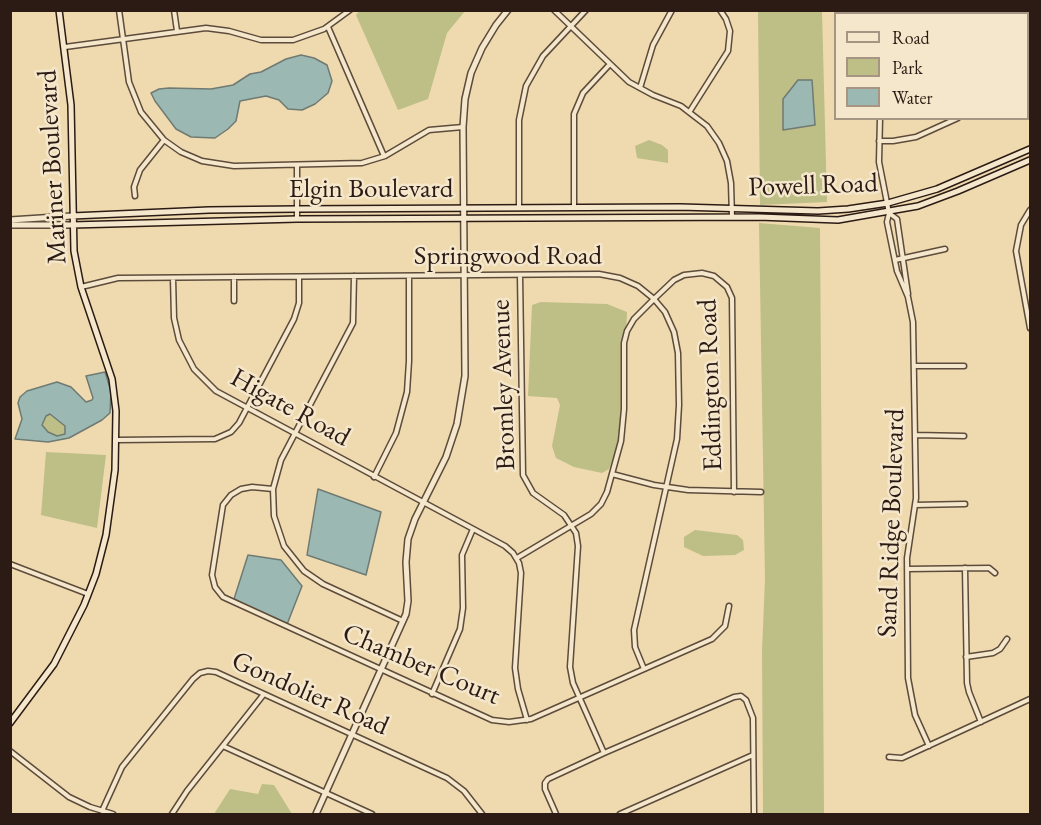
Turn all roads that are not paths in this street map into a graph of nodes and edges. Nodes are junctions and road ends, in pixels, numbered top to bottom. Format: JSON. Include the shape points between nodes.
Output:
{"nodes":[{"id":1,"x":59,"y":10,"type":"edge"},
{"id":2,"x":119,"y":10,"type":"edge"},
{"id":3,"x":174,"y":10,"type":"edge"},
{"id":4,"x":350,"y":10,"type":"edge"},
{"id":5,"x":508,"y":10,"type":"edge"},
{"id":6,"x":554,"y":10,"type":"edge"},
{"id":7,"x":586,"y":10,"type":"edge"},
{"id":8,"x":672,"y":10,"type":"edge"},
{"id":9,"x":720,"y":10,"type":"edge"},
{"id":10,"x":571,"y":26,"type":"junction"},
{"id":11,"x":328,"y":27,"type":"junction"},
{"id":12,"x":177,"y":31,"type":"junction"},
{"id":13,"x":123,"y":39,"type":"junction"},
{"id":14,"x":65,"y":47,"type":"junction"},
{"id":15,"x":610,"y":64,"type":"junction"},
{"id":16,"x":640,"y":88,"type":"junction"},
{"id":17,"x":690,"y":111,"type":"junction"},
{"id":18,"x":880,"y":120,"type":"edge"},
{"id":19,"x":954,"y":120,"type":"edge"},
{"id":20,"x":463,"y":127,"type":"junction"},
{"id":21,"x":164,"y":140,"type":"junction"},
{"id":22,"x":879,"y":141,"type":"junction"},
{"id":23,"x":1030,"y":149,"type":"edge"},
{"id":24,"x":384,"y":156,"type":"junction"},
{"id":25,"x":1030,"y":160,"type":"edge"},
{"id":26,"x":297,"y":165,"type":"junction"},
{"id":27,"x":986,"y":169,"type":"junction"},
{"id":28,"x":990,"y":178,"type":"junction"},
{"id":29,"x":135,"y":196,"type":"dead end"},
{"id":30,"x":888,"y":203,"type":"junction"},
{"id":31,"x":519,"y":208,"type":"junction"},
{"id":32,"x":574,"y":208,"type":"junction"},
{"id":33,"x":732,"y":208,"type":"junction"},
{"id":34,"x":297,"y":209,"type":"junction"},
{"id":35,"x":464,"y":209,"type":"junction"},
{"id":36,"x":1030,"y":210,"type":"edge"},
{"id":37,"x":890,"y":213,"type":"junction"},
{"id":38,"x":72,"y":216,"type":"junction"},
{"id":39,"x":732,"y":217,"type":"junction"},
{"id":40,"x":297,"y":219,"type":"junction"},
{"id":41,"x":464,"y":219,"type":"junction"},
{"id":42,"x":10,"y":220,"type":"edge"},
{"id":43,"x":10,"y":225,"type":"edge"},
{"id":44,"x":72,"y":225,"type":"junction"},
{"id":45,"x":945,"y":249,"type":"dead end"},
{"id":46,"x":904,"y":258,"type":"junction"},
{"id":47,"x":895,"y":260,"type":"junction"},
{"id":48,"x":464,"y":275,"type":"junction"},
{"id":49,"x":520,"y":275,"type":"junction"},
{"id":50,"x":299,"y":276,"type":"junction"},
{"id":51,"x":354,"y":276,"type":"junction"},
{"id":52,"x":409,"y":276,"type":"junction"},
{"id":53,"x":234,"y":277,"type":"junction"},
{"id":54,"x":173,"y":278,"type":"junction"},
{"id":55,"x":81,"y":287,"type":"junction"},
{"id":56,"x":908,"y":297,"type":"junction"},
{"id":57,"x":654,"y":299,"type":"junction"},
{"id":58,"x":234,"y":301,"type":"dead end"},
{"id":59,"x":1030,"y":328,"type":"edge"},
{"id":60,"x":915,"y":366,"type":"junction"},
{"id":61,"x":964,"y":366,"type":"dead end"},
{"id":62,"x":246,"y":408,"type":"junction"},
{"id":63,"x":295,"y":434,"type":"junction"},
{"id":64,"x":915,"y":435,"type":"junction"},
{"id":65,"x":964,"y":436,"type":"dead end"},
{"id":66,"x":116,"y":440,"type":"junction"},
{"id":67,"x":612,"y":474,"type":"junction"},
{"id":68,"x":374,"y":477,"type":"junction"},
{"id":69,"x":667,"y":487,"type":"junction"},
{"id":70,"x":273,"y":489,"type":"junction"},
{"id":71,"x":734,"y":492,"type":"junction"},
{"id":72,"x":761,"y":492,"type":"dead end"},
{"id":73,"x":423,"y":503,"type":"junction"},
{"id":74,"x":965,"y":504,"type":"dead end"},
{"id":75,"x":915,"y":505,"type":"junction"},
{"id":76,"x":572,"y":525,"type":"junction"},
{"id":77,"x":473,"y":529,"type":"junction"},
{"id":78,"x":517,"y":558,"type":"junction"},
{"id":79,"x":10,"y":564,"type":"edge"},
{"id":80,"x":965,"y":568,"type":"junction"},
{"id":81,"x":907,"y":569,"type":"junction"},
{"id":82,"x":995,"y":573,"type":"dead end"},
{"id":83,"x":88,"y":594,"type":"junction"},
{"id":84,"x":729,"y":606,"type":"dead end"},
{"id":85,"x":404,"y":621,"type":"junction"},
{"id":86,"x":1006,"y":639,"type":"dead end"},
{"id":87,"x":966,"y":657,"type":"junction"},
{"id":88,"x":644,"y":669,"type":"junction"},
{"id":89,"x":381,"y":671,"type":"junction"},
{"id":90,"x":264,"y":694,"type":"junction"},
{"id":91,"x":432,"y":694,"type":"junction"},
{"id":92,"x":579,"y":697,"type":"junction"},
{"id":93,"x":1030,"y":699,"type":"edge"},
{"id":94,"x":527,"y":720,"type":"junction"},
{"id":95,"x":981,"y":722,"type":"junction"},
{"id":96,"x":10,"y":723,"type":"edge"},
{"id":97,"x":352,"y":734,"type":"junction"},
{"id":98,"x":223,"y":746,"type":"junction"},
{"id":99,"x":929,"y":746,"type":"junction"},
{"id":100,"x":10,"y":751,"type":"edge"},
{"id":101,"x":604,"y":753,"type":"junction"},
{"id":102,"x":753,"y":755,"type":"junction"},
{"id":103,"x":889,"y":757,"type":"dead end"},
{"id":104,"x":326,"y":793,"type":"junction"},
{"id":105,"x":102,"y":811,"type":"junction"},
{"id":106,"x":112,"y":814,"type":"edge"},
{"id":107,"x":172,"y":814,"type":"edge"},
{"id":108,"x":316,"y":814,"type":"edge"},
{"id":109,"x":372,"y":814,"type":"edge"},
{"id":110,"x":482,"y":814,"type":"edge"},
{"id":111,"x":556,"y":814,"type":"edge"},
{"id":112,"x":620,"y":814,"type":"edge"},
{"id":113,"x":754,"y":814,"type":"edge"}],
"edges":[{"from":1,"to":14,"type":"main road","name":"Mariner Boulevard"},
{"from":2,"to":13,"type":"street"},
{"from":3,"to":12,"type":"street"},
{"from":4,"to":11,"type":"street"},
{"from":5,"to":20,"type":"main road","via":[[476,60],[465,99]]},
{"from":6,"to":10,"type":"street"},
{"from":7,"to":10,"type":"street"},
{"from":8,"to":16,"type":"street","via":[[653,45]]},
{"from":9,"to":17,"type":"street","via":[[730,31],[728,51]]},
{"from":10,"to":15,"type":"street"},
{"from":10,"to":31,"type":"street","via":[[536,65],[522,98]]},
{"from":11,"to":12,"type":"street","via":[[303,38],[282,41],[218,29]]},
{"from":11,"to":24,"type":"street"},
{"from":12,"to":13,"type":"street"},
{"from":13,"to":14,"type":"street"},
{"from":13,"to":21,"type":"street","via":[[136,102]]},
{"from":14,"to":38,"type":"main road","name":"Mariner Boulevard","via":[[71,105]]},
{"from":15,"to":16,"type":"street"},
{"from":15,"to":32,"type":"street","via":[[584,93],[574,114]]},
{"from":16,"to":17,"type":"street"},
{"from":17,"to":33,"type":"street","via":[[707,126],[724,152],[730,172]]},
{"from":18,"to":22,"type":"street"},
{"from":19,"to":22,"type":"street","via":[[916,137]]},
{"from":20,"to":24,"type":"street","via":[[429,130]]},
{"from":20,"to":35,"type":"main road"},
{"from":21,"to":26,"type":"street","via":[[190,157],[212,164]]},
{"from":21,"to":29,"type":"street","via":[[140,170]]},
{"from":22,"to":30,"type":"street","via":[[879,162]]},
{"from":23,"to":27,"type":"main road","name":"Powell Road"},
{"from":24,"to":26,"type":"street","via":[[350,164]]},
{"from":25,"to":28,"type":"main road","name":"Powell Road"},
{"from":26,"to":34,"type":"street"},
{"from":27,"to":28,"type":"street"},
{"from":27,"to":30,"type":"main road","name":"Powell Road"},
{"from":28,"to":37,"type":"main road","name":"Powell Road","via":[[938,200]]},
{"from":30,"to":33,"type":"main road","name":"Powell Road","via":[[818,211]]},
{"from":30,"to":37,"type":"street"},
{"from":31,"to":32,"type":"main road","name":"Elgin Boulevard"},
{"from":31,"to":35,"type":"main road","name":"Elgin Boulevard"},
{"from":32,"to":33,"type":"main road","name":"Elgin Boulevard"},
{"from":33,"to":39,"type":"street"},
{"from":34,"to":35,"type":"main road","name":"Elgin Boulevard"},
{"from":34,"to":38,"type":"main road","name":"Elgin Boulevard"},
{"from":34,"to":40,"type":"street"},
{"from":35,"to":41,"type":"main road"},
{"from":36,"to":59,"type":"street","via":[[1021,225],[1016,251]]},
{"from":37,"to":39,"type":"main road","name":"Powell Road","via":[[838,220]]},
{"from":37,"to":46,"type":"street","name":"Sand Ridge Boulevard","via":[[897,219]]},
{"from":37,"to":47,"type":"street","name":"Sand Ridge Boulevard","via":[[887,222]]},
{"from":38,"to":42,"type":"main road","name":"Elgin Boulevard"},
{"from":38,"to":44,"type":"main road","name":"Mariner Boulevard"},
{"from":39,"to":41,"type":"main road","name":"Elgin Boulevard"},
{"from":40,"to":41,"type":"main road","name":"Elgin Boulevard"},
{"from":40,"to":44,"type":"main road","name":"Elgin Boulevard"},
{"from":41,"to":48,"type":"main road"},
{"from":43,"to":44,"type":"main road","name":"Elgin Boulevard"},
{"from":44,"to":55,"type":"main road","name":"Mariner Boulevard"},
{"from":45,"to":46,"type":"street"},
{"from":46,"to":47,"type":"street"},
{"from":46,"to":56,"type":"street","name":"Sand Ridge Boulevard"},
{"from":47,"to":56,"type":"street","name":"Sand Ridge Boulevard"},
{"from":48,"to":49,"type":"street","name":"Springwood Road"},
{"from":48,"to":52,"type":"street","name":"Springwood Road"},
{"from":48,"to":73,"type":"main road","via":[[465,376],[461,408],[447,457]]},
{"from":49,"to":57,"type":"street","name":"Springwood Road","via":[[609,275],[638,286]]},
{"from":49,"to":76,"type":"street","name":"Bromley Avenue","via":[[523,475],[533,493]]},
{"from":50,"to":51,"type":"street","name":"Springwood Road"},
{"from":50,"to":53,"type":"street","name":"Springwood Road"},
{"from":50,"to":62,"type":"street","via":[[299,303],[294,319]]},
{"from":51,"to":52,"type":"street","name":"Springwood Road"},
{"from":51,"to":63,"type":"street","via":[[351,327]]},
{"from":52,"to":68,"type":"street","via":[[407,392],[396,433]]},
{"from":53,"to":54,"type":"street","name":"Springwood Road"},
{"from":53,"to":58,"type":"street"},
{"from":54,"to":55,"type":"street","name":"Springwood Road","via":[[118,278]]},
{"from":54,"to":62,"type":"street","name":"Higate Road","via":[[176,329],[188,359],[208,384]]},
{"from":55,"to":66,"type":"main road","name":"Mariner Boulevard","via":[[112,379]]},
{"from":56,"to":60,"type":"street","name":"Sand Ridge Boulevard"},
{"from":57,"to":67,"type":"street","name":"Eddington Road","via":[[634,320],[625,337],[623,426]]},
{"from":57,"to":69,"type":"street","name":"Springwood Road","via":[[670,322],[678,352],[678,422]]},
{"from":57,"to":71,"type":"street","name":"Eddington Road","via":[[674,280],[690,273],[714,276],[730,292]]},
{"from":60,"to":61,"type":"street"},
{"from":60,"to":64,"type":"street","name":"Sand Ridge Boulevard"},
{"from":62,"to":63,"type":"street","name":"Higate Road"},
{"from":62,"to":66,"type":"street","via":[[231,432],[215,439]]},
{"from":63,"to":68,"type":"street","name":"Higate Road"},
{"from":63,"to":70,"type":"street","via":[[281,460]]},
{"from":64,"to":65,"type":"street"},
{"from":64,"to":75,"type":"street","name":"Sand Ridge Boulevard"},
{"from":66,"to":83,"type":"main road","name":"Mariner Boulevard","via":[[110,513]]},
{"from":67,"to":69,"type":"street"},
{"from":67,"to":76,"type":"street","name":"Eddington Road","via":[[601,504]]},
{"from":68,"to":73,"type":"street"},
{"from":69,"to":71,"type":"street"},
{"from":69,"to":88,"type":"street","name":"Springwood Road","via":[[634,630],[635,647]]},
{"from":70,"to":85,"type":"street","via":[[276,527],[297,563],[323,584]]},
{"from":70,"to":89,"type":"street","name":"Chamber Court","via":[[241,489],[223,506],[212,568],[218,592],[228,601]]},
{"from":71,"to":72,"type":"street"},
{"from":73,"to":77,"type":"street"},
{"from":73,"to":85,"type":"main road","via":[[406,551],[408,607]]},
{"from":74,"to":75,"type":"street"},
{"from":75,"to":81,"type":"street","name":"Sand Ridge Boulevard"},
{"from":76,"to":78,"type":"street","name":"Eddington Road"},
{"from":76,"to":92,"type":"street","via":[[578,546],[570,667]]},
{"from":77,"to":78,"type":"street","via":[[505,546]]},
{"from":77,"to":91,"type":"street","via":[[462,555],[464,608],[460,629]]},
{"from":78,"to":94,"type":"street","via":[[521,573],[515,668]]},
{"from":79,"to":83,"type":"street"},
{"from":80,"to":81,"type":"street"},
{"from":80,"to":82,"type":"street","via":[[989,568]]},
{"from":80,"to":87,"type":"street"},
{"from":81,"to":99,"type":"street","name":"Sand Ridge Boulevard","via":[[908,678],[915,715]]},
{"from":83,"to":96,"type":"main road","name":"Mariner Boulevard","via":[[58,658]]},
{"from":84,"to":88,"type":"street","name":"Chamber Court","via":[[728,620],[718,635]]},
{"from":85,"to":89,"type":"main road"},
{"from":86,"to":87,"type":"street","via":[[1000,650]]},
{"from":87,"to":95,"type":"street","via":[[969,692]]},
{"from":88,"to":92,"type":"street","name":"Chamber Court"},
{"from":89,"to":91,"type":"street","name":"Chamber Court"},
{"from":89,"to":97,"type":"main road"},
{"from":90,"to":97,"type":"street","name":"Gondolier Road"},
{"from":90,"to":98,"type":"street"},
{"from":90,"to":105,"type":"street","name":"Gondolier Road","via":[[216,672],[196,676],[122,767]]},
{"from":91,"to":94,"type":"street","name":"Chamber Court","via":[[492,720]]},
{"from":92,"to":94,"type":"street","name":"Chamber Court"},
{"from":92,"to":101,"type":"street"},
{"from":93,"to":95,"type":"street"},
{"from":95,"to":99,"type":"street"},
{"from":97,"to":104,"type":"main road"},
{"from":97,"to":110,"type":"street","name":"Gondolier Road","via":[[447,778],[464,791]]},
{"from":98,"to":104,"type":"street"},
{"from":98,"to":107,"type":"street"},
{"from":99,"to":103,"type":"street","via":[[902,758]]},
{"from":100,"to":105,"type":"street","via":[[62,792]]},
{"from":101,"to":102,"type":"street","via":[[741,696],[753,718]]},
{"from":101,"to":111,"type":"street","via":[[548,779],[545,789]]},
{"from":102,"to":112,"type":"street"},
{"from":102,"to":113,"type":"street"},
{"from":104,"to":108,"type":"main road"},
{"from":104,"to":109,"type":"street"},
{"from":105,"to":106,"type":"street"}]}
